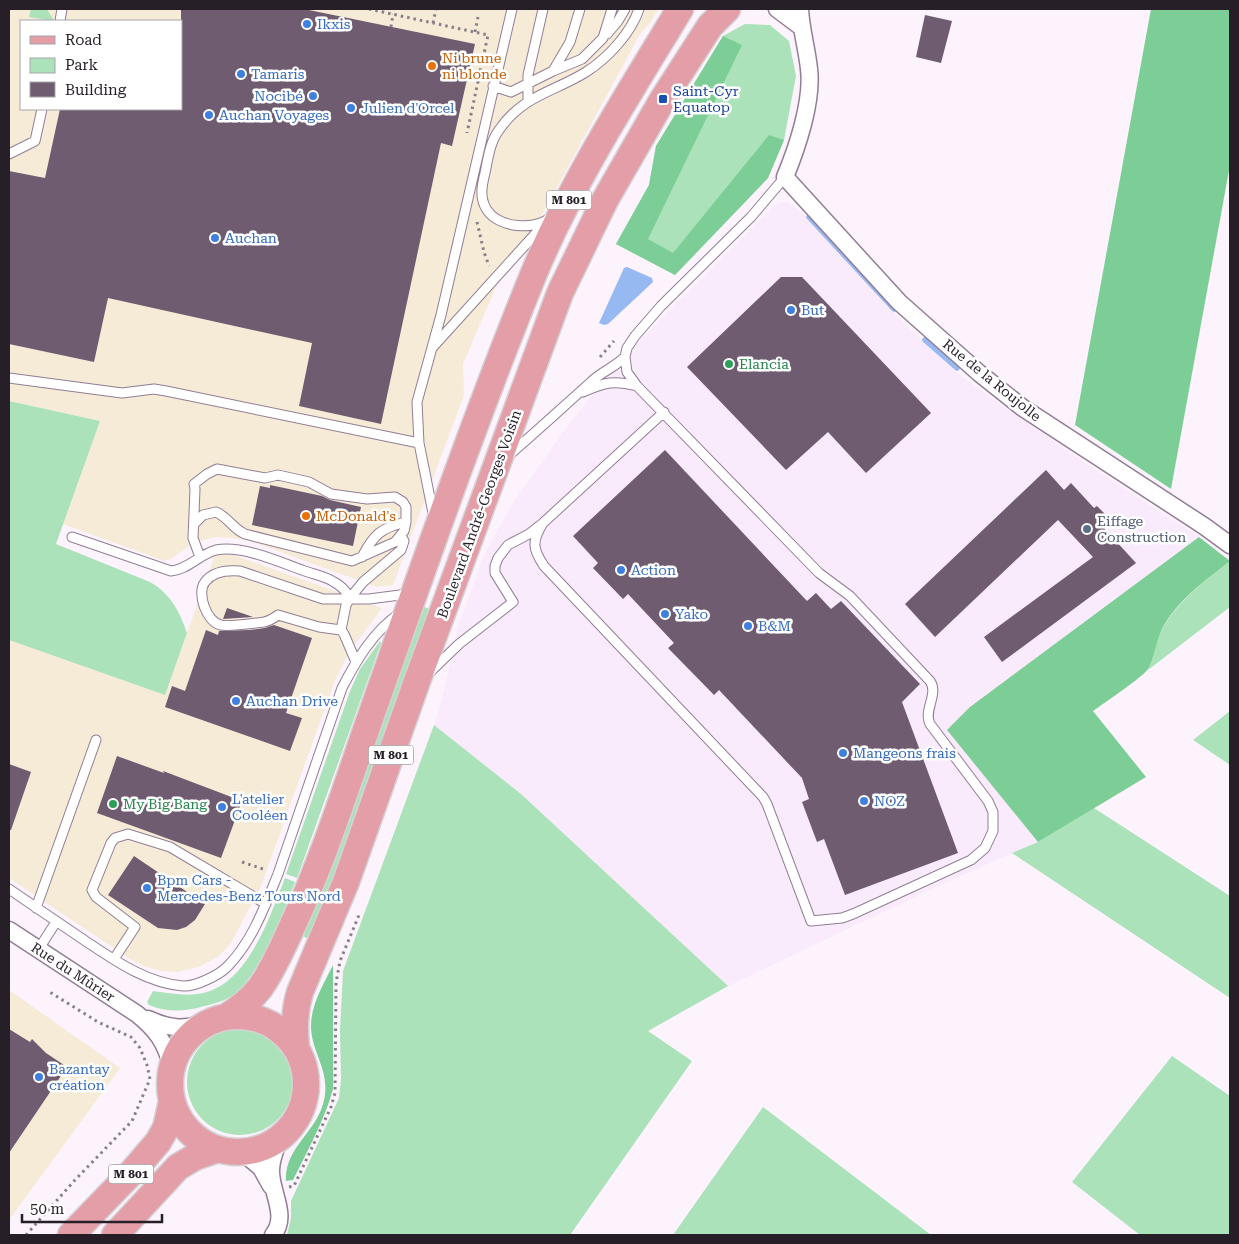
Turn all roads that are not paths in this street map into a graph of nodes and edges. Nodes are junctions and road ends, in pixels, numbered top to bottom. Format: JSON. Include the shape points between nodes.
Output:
{"nodes":[{"id":1,"x":512,"y":9,"type":"edge"},
{"id":2,"x":543,"y":9,"type":"edge"},
{"id":3,"x":580,"y":9,"type":"edge"},
{"id":4,"x":612,"y":9,"type":"edge"},
{"id":5,"x":625,"y":9,"type":"edge"},
{"id":6,"x":639,"y":9,"type":"edge"},
{"id":7,"x":680,"y":9,"type":"edge"},
{"id":8,"x":727,"y":9,"type":"edge"},
{"id":9,"x":777,"y":9,"type":"edge"},
{"id":10,"x":800,"y":9,"type":"edge"},
{"id":11,"x":801,"y":27,"type":"junction"},
{"id":12,"x":603,"y":38,"type":"junction"},
{"id":13,"x":553,"y":71,"type":"junction"},
{"id":14,"x":529,"y":83,"type":"junction"},
{"id":15,"x":493,"y":86,"type":"junction"},
{"id":16,"x":528,"y":101,"type":"junction"},
{"id":17,"x":42,"y":110,"type":"edge"},
{"id":18,"x":9,"y":154,"type":"edge"},
{"id":19,"x":785,"y":177,"type":"junction"},
{"id":20,"x":568,"y":202,"type":"junction"},
{"id":21,"x":546,"y":222,"type":"junction"},
{"id":22,"x":430,"y":350,"type":"junction"},
{"id":23,"x":626,"y":357,"type":"junction"},
{"id":24,"x":9,"y":378,"type":"edge"},
{"id":25,"x":637,"y":386,"type":"junction"},
{"id":26,"x":578,"y":394,"type":"junction"},
{"id":27,"x":664,"y":412,"type":"junction"},
{"id":28,"x":418,"y":443,"type":"junction"},
{"id":29,"x":497,"y":463,"type":"junction"},
{"id":30,"x":406,"y":522,"type":"junction"},
{"id":31,"x":543,"y":523,"type":"junction"},
{"id":32,"x":194,"y":524,"type":"junction"},
{"id":33,"x":436,"y":530,"type":"junction"},
{"id":34,"x":400,"y":536,"type":"junction"},
{"id":35,"x":72,"y":537,"type":"dead end"},
{"id":36,"x":1230,"y":545,"type":"edge"},
{"id":37,"x":200,"y":557,"type":"junction"},
{"id":38,"x":362,"y":557,"type":"junction"},
{"id":39,"x":350,"y":598,"type":"junction"},
{"id":40,"x":413,"y":598,"type":"junction"},
{"id":41,"x":341,"y":630,"type":"junction"},
{"id":42,"x":356,"y":662,"type":"junction"},
{"id":43,"x":416,"y":684,"type":"junction"},
{"id":44,"x":96,"y":740,"type":"dead end"},
{"id":45,"x":9,"y":889,"type":"edge"},
{"id":46,"x":266,"y":904,"type":"junction"},
{"id":47,"x":36,"y":908,"type":"junction"},
{"id":48,"x":56,"y":922,"type":"junction"},
{"id":49,"x":9,"y":930,"type":"edge"},
{"id":50,"x":38,"y":950,"type":"junction"},
{"id":51,"x":114,"y":959,"type":"junction"},
{"id":52,"x":137,"y":1014,"type":"junction"},
{"id":53,"x":217,"y":1020,"type":"junction"},
{"id":54,"x":296,"y":1047,"type":"junction"},
{"id":55,"x":172,"y":1067,"type":"junction"},
{"id":56,"x":172,"y":1101,"type":"junction"},
{"id":57,"x":279,"y":1139,"type":"junction"},
{"id":58,"x":230,"y":1151,"type":"junction"},
{"id":59,"x":280,"y":1190,"type":"junction"},
{"id":60,"x":71,"y":1235,"type":"edge"},
{"id":61,"x":115,"y":1235,"type":"edge"},
{"id":62,"x":273,"y":1235,"type":"edge"}],
"edges":[{"from":1,"to":15,"type":"lane"},
{"from":2,"to":14,"type":"lane","via":[[531,57]]},
{"from":3,"to":13,"type":"lane","via":[[570,42]]},
{"from":4,"to":12,"type":"lane"},
{"from":5,"to":12,"type":"lane"},
{"from":6,"to":16,"type":"lane","via":[[630,28],[594,66]]},
{"from":7,"to":20,"type":"main road","number":"M 801"},
{"from":8,"to":29,"type":"main road","name":"Boulevard André-Georges Voisin","number":"M 801","via":[[710,26],[663,99],[605,200],[560,293]]},
{"from":9,"to":11,"type":"street"},
{"from":10,"to":11,"type":"street"},
{"from":11,"to":19,"type":"street","via":[[809,70],[808,93],[804,120]]},
{"from":12,"to":13,"type":"lane","via":[[582,59]]},
{"from":13,"to":14,"type":"lane"},
{"from":14,"to":15,"type":"lane","via":[[511,92]]},
{"from":14,"to":16,"type":"lane"},
{"from":15,"to":22,"type":"lane"},
{"from":16,"to":21,"type":"lane","via":[[507,120],[492,142],[482,196],[487,210],[502,223],[520,226]]},
{"from":17,"to":18,"type":"lane","via":[[35,142]]},
{"from":19,"to":23,"type":"lane","via":[[751,217],[655,313],[627,348]]},
{"from":19,"to":36,"type":"street","name":"Rue de la Roujolle","via":[[899,302],[979,373],[1023,408]]},
{"from":20,"to":21,"type":"lane"},
{"from":20,"to":33,"type":"main road","number":"M 801","via":[[535,271]]},
{"from":21,"to":22,"type":"lane"},
{"from":22,"to":28,"type":"lane","via":[[416,402]]},
{"from":23,"to":25,"type":"lane","via":[[627,372]]},
{"from":23,"to":26,"type":"lane","via":[[592,380]]},
{"from":24,"to":28,"type":"lane","via":[[122,393],[154,389]]},
{"from":25,"to":26,"type":"lane","via":[[621,382],[602,384]]},
{"from":25,"to":27,"type":"lane"},
{"from":26,"to":29,"type":"lane"},
{"from":27,"to":31,"type":"lane"},
{"from":27,"to":31,"type":"lane","via":[[819,573],[850,596],[930,681],[933,690],[927,714],[930,724],[981,790],[993,812],[994,831],[979,855],[853,914],[811,920],[768,804],[544,566],[534,543]]},
{"from":28,"to":33,"type":"lane"},
{"from":29,"to":43,"type":"main road","name":"Boulevard André-Georges Voisin","number":"M 801"},
{"from":30,"to":32,"type":"lane","via":[[406,507],[395,497],[366,499],[331,494],[309,482],[278,475],[265,478],[217,469],[194,484]]},
{"from":30,"to":34,"type":"lane"},
{"from":30,"to":38,"type":"lane","via":[[381,530]]},
{"from":31,"to":43,"type":"lane","via":[[508,545],[498,558],[495,573],[513,602],[459,644]]},
{"from":32,"to":37,"type":"lane","via":[[193,538]]},
{"from":32,"to":38,"type":"lane","via":[[203,515],[216,512],[245,534],[346,560]]},
{"from":33,"to":40,"type":"main road","number":"M 801"},
{"from":34,"to":38,"type":"lane","via":[[395,542]]},
{"from":34,"to":39,"type":"lane","via":[[404,542],[402,550],[362,582]]},
{"from":35,"to":37,"type":"lane","via":[[171,571],[177,571]]},
{"from":37,"to":39,"type":"lane","via":[[217,550],[253,553],[333,581],[346,590]]},
{"from":39,"to":40,"type":"lane","via":[[400,595]]},
{"from":39,"to":41,"type":"lane"},
{"from":39,"to":41,"type":"lane","via":[[322,599],[240,571],[224,571],[208,579],[203,586],[202,598],[207,614],[221,626],[265,621],[278,616]]},
{"from":40,"to":42,"type":"lane","via":[[385,624]]},
{"from":40,"to":53,"type":"main road","number":"M 801","via":[[301,909],[261,987],[246,1004]]},
{"from":41,"to":42,"type":"lane"},
{"from":42,"to":46,"type":"lane","via":[[342,688]]},
{"from":43,"to":54,"type":"main road","name":"Boulevard André-Georges Voisin","number":"M 801","via":[[346,882],[300,992],[294,1024]]},
{"from":44,"to":47,"type":"lane"},
{"from":45,"to":47,"type":"lane"},
{"from":46,"to":51,"type":"lane","via":[[249,938],[227,968],[211,979],[184,986],[144,976]]},
{"from":46,"to":51,"type":"lane","via":[[170,847],[134,835],[121,836],[111,843],[92,890],[96,897],[135,927]]},
{"from":47,"to":48,"type":"lane"},
{"from":48,"to":50,"type":"lane"},
{"from":48,"to":51,"type":"lane"},
{"from":49,"to":50,"type":"street","name":"Rue du Mûrier"},
{"from":50,"to":52,"type":"street","name":"Rue du Mûrier"},
{"from":52,"to":53,"type":"street","name":"Rue du Mûrier","via":[[176,1029]]},
{"from":52,"to":55,"type":"street","name":"Rue du Mûrier","via":[[159,1034]]},
{"from":53,"to":54,"type":"main road","number":"M 801","via":[[246,1016],[265,1022],[282,1032]]},
{"from":53,"to":55,"type":"main road","number":"M 801","via":[[192,1034]]},
{"from":54,"to":57,"type":"main road","number":"M 801","via":[[304,1066],[305,1096],[301,1111]]},
{"from":55,"to":56,"type":"main road","number":"M 801"},
{"from":56,"to":58,"type":"main road","number":"M 801","via":[[179,1119],[189,1132],[202,1143]]},
{"from":56,"to":60,"type":"main road","number":"M 801","via":[[166,1128],[158,1142]]},
{"from":57,"to":58,"type":"main road","number":"M 801","via":[[261,1148]]},
{"from":57,"to":59,"type":"street","via":[[271,1170]]},
{"from":58,"to":59,"type":"street","via":[[261,1168]]},
{"from":58,"to":61,"type":"main road","number":"M 801","via":[[195,1156],[178,1167]]},
{"from":59,"to":62,"type":"street","via":[[280,1214]]}]}
